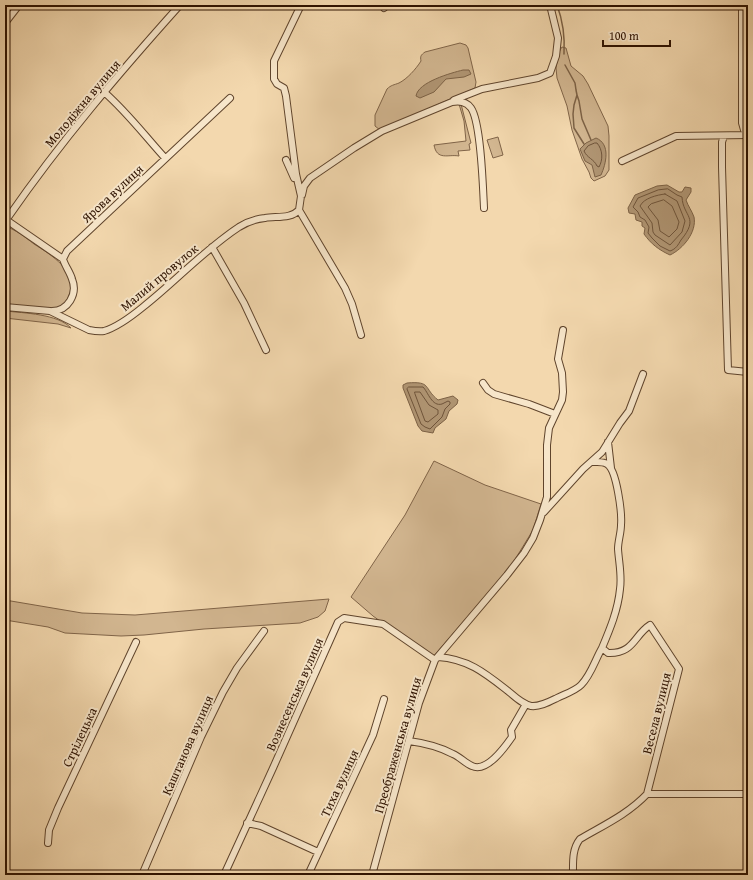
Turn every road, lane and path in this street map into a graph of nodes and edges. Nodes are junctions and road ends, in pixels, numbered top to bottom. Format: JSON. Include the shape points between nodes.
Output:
{"nodes":[{"id":1,"x":19,"y":5,"type":"edge"},
{"id":2,"x":180,"y":5,"type":"edge"},
{"id":3,"x":301,"y":5,"type":"edge"},
{"id":4,"x":550,"y":5,"type":"edge"},
{"id":5,"x":742,"y":5,"type":"edge"},
{"id":6,"x":5,"y":23,"type":"edge"},
{"id":7,"x":104,"y":92,"type":"junction"},
{"id":8,"x":230,"y":98,"type":"dead end"},
{"id":9,"x":452,"y":102,"type":"junction"},
{"id":10,"x":748,"y":134,"type":"edge"},
{"id":11,"x":724,"y":136,"type":"junction"},
{"id":12,"x":165,"y":158,"type":"junction"},
{"id":13,"x":286,"y":160,"type":"dead end"},
{"id":14,"x":622,"y":161,"type":"dead end"},
{"id":15,"x":301,"y":196,"type":"junction"},
{"id":16,"x":484,"y":208,"type":"dead end"},
{"id":17,"x":299,"y":210,"type":"junction"},
{"id":18,"x":5,"y":219,"type":"edge"},
{"id":19,"x":212,"y":248,"type":"junction"},
{"id":20,"x":63,"y":259,"type":"junction"},
{"id":21,"x":5,"y":307,"type":"edge"},
{"id":22,"x":50,"y":311,"type":"junction"},
{"id":23,"x":563,"y":330,"type":"dead end"},
{"id":24,"x":361,"y":335,"type":"dead end"},
{"id":25,"x":266,"y":350,"type":"dead end"},
{"id":26,"x":748,"y":372,"type":"edge"},
{"id":27,"x":643,"y":374,"type":"dead end"},
{"id":28,"x":483,"y":383,"type":"dead end"},
{"id":29,"x":555,"y":414,"type":"junction"},
{"id":30,"x":608,"y":442,"type":"junction"},
{"id":31,"x":592,"y":462,"type":"junction"},
{"id":32,"x":611,"y":468,"type":"junction"},
{"id":33,"x":543,"y":514,"type":"junction"},
{"id":34,"x":264,"y":631,"type":"dead end"},
{"id":35,"x":136,"y":642,"type":"dead end"},
{"id":36,"x":602,"y":648,"type":"junction"},
{"id":37,"x":437,"y":659,"type":"junction"},
{"id":38,"x":384,"y":699,"type":"dead end"},
{"id":39,"x":526,"y":704,"type":"junction"},
{"id":40,"x":409,"y":740,"type":"junction"},
{"id":41,"x":647,"y":794,"type":"junction"},
{"id":42,"x":748,"y":794,"type":"edge"},
{"id":43,"x":248,"y":822,"type":"junction"},
{"id":44,"x":48,"y":844,"type":"dead end"},
{"id":45,"x":318,"y":852,"type":"junction"},
{"id":46,"x":142,"y":875,"type":"edge"},
{"id":47,"x":224,"y":875,"type":"edge"},
{"id":48,"x":308,"y":875,"type":"edge"},
{"id":49,"x":372,"y":875,"type":"edge"},
{"id":50,"x":573,"y":875,"type":"edge"}],
"edges":[{"from":1,"to":6,"type":"street"},
{"from":2,"to":7,"type":"street","name":"Молодіжна вулиця"},
{"from":3,"to":15,"type":"street","via":[[274,61],[274,79],[284,88],[286,96]]},
{"from":4,"to":9,"type":"street","via":[[558,38],[556,56],[550,73],[538,78],[482,89]]},
{"from":5,"to":10,"type":"street","via":[[742,123]]},
{"from":7,"to":12,"type":"street"},
{"from":7,"to":18,"type":"street","name":"Молодіжна вулиця","via":[[67,136]]},
{"from":8,"to":12,"type":"street","name":"Ярова вулиця"},
{"from":9,"to":15,"type":"street","via":[[382,131],[354,148],[310,178]]},
{"from":9,"to":16,"type":"street","via":[[463,102],[473,111],[479,138]]},
{"from":10,"to":11,"type":"street"},
{"from":11,"to":14,"type":"street","via":[[676,136]]},
{"from":11,"to":26,"type":"street","via":[[722,167],[728,370]]},
{"from":12,"to":20,"type":"street","name":"Ярова вулиця","via":[[70,247]]},
{"from":13,"to":15,"type":"street"},
{"from":15,"to":17,"type":"street"},
{"from":17,"to":19,"type":"street","name":"Малий провулок","via":[[289,216],[249,222]]},
{"from":17,"to":24,"type":"street","via":[[345,288]]},
{"from":18,"to":20,"type":"street"},
{"from":19,"to":22,"type":"street","name":"Малий провулок","via":[[135,314],[110,328],[94,331]]},
{"from":19,"to":25,"type":"street","via":[[241,297]]},
{"from":20,"to":22,"type":"street","via":[[74,284],[73,295],[67,306]]},
{"from":21,"to":22,"type":"street","name":"Малий провулок"},
{"from":23,"to":29,"type":"street","name":"Преображенська вулиця","via":[[558,359],[563,392]]},
{"from":27,"to":30,"type":"street","name":"Преображенська вулиця","via":[[629,412]]},
{"from":28,"to":29,"type":"street","via":[[494,394]]},
{"from":29,"to":33,"type":"street","name":"Преображенська вулиця","via":[[549,428],[547,497]]},
{"from":30,"to":31,"type":"street","name":"Преображенська вулиця"},
{"from":30,"to":32,"type":"street"},
{"from":31,"to":32,"type":"street","via":[[602,462]]},
{"from":31,"to":33,"type":"street","name":"Преображенська вулиця"},
{"from":32,"to":36,"type":"street","via":[[622,526],[618,546],[621,576],[616,613]]},
{"from":33,"to":37,"type":"street","name":"Преображенська вулиця","via":[[524,553]]},
{"from":34,"to":46,"type":"street","name":"Каштанова вулиця","via":[[236,668],[222,692]]},
{"from":35,"to":44,"type":"street","name":"Стрілецька","via":[[58,808],[49,830]]},
{"from":36,"to":39,"type":"street","via":[[581,685],[549,702],[540,705]]},
{"from":36,"to":41,"type":"street","name":"Весела вулиця","via":[[613,654],[625,649],[650,625],[679,669]]},
{"from":37,"to":39,"type":"street","via":[[456,659],[466,663]]},
{"from":37,"to":40,"type":"street","name":"Преображенська вулиця","via":[[419,703]]},
{"from":37,"to":43,"type":"street","name":"Вознесенська вулиця","via":[[382,624],[341,619]]},
{"from":38,"to":45,"type":"street","name":"Тиха вулиця","via":[[373,735]]},
{"from":39,"to":40,"type":"street","via":[[511,730],[512,737],[498,755],[477,767],[471,766],[452,753]]},
{"from":40,"to":49,"type":"street","name":"Преображенська вулиця"},
{"from":41,"to":42,"type":"street"},
{"from":41,"to":50,"type":"street","via":[[630,809],[580,839],[574,851]]},
{"from":43,"to":45,"type":"street"},
{"from":43,"to":47,"type":"street","name":"Вознесенська вулиця"},
{"from":45,"to":48,"type":"street","name":"Тиха вулиця"}]}
